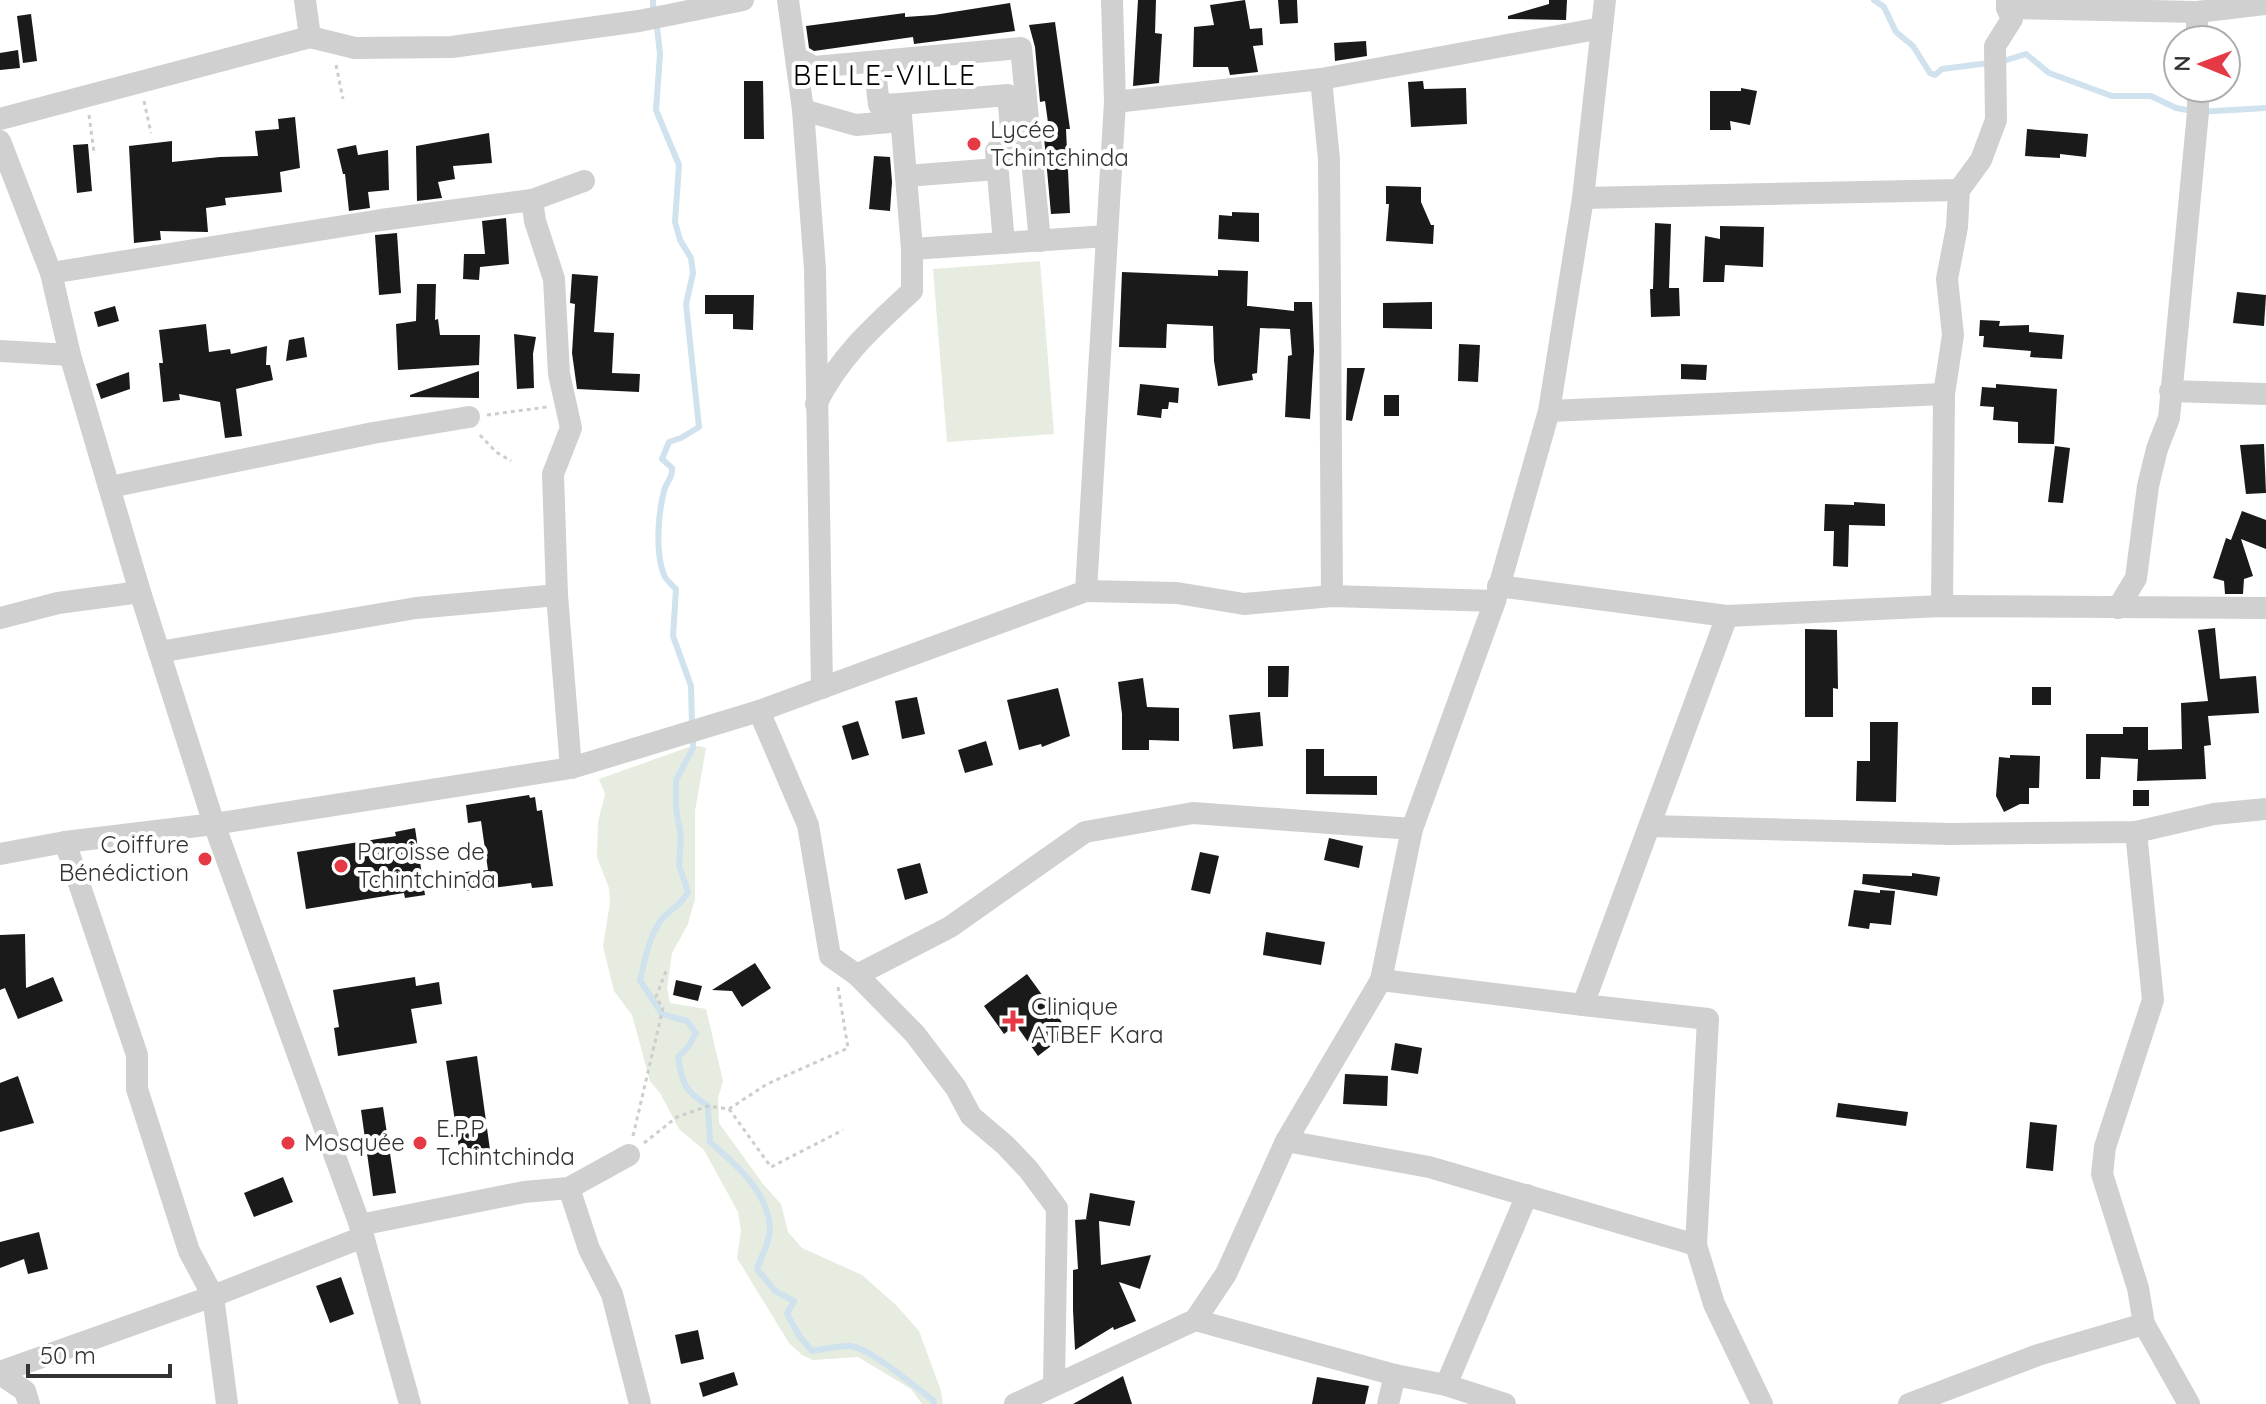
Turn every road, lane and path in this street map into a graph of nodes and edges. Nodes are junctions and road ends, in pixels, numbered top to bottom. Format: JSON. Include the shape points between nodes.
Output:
{"nodes":[{"id":1,"x":305,"y":0,"type":"edge"},
{"id":2,"x":743,"y":0,"type":"edge"},
{"id":3,"x":788,"y":0,"type":"edge"},
{"id":4,"x":1112,"y":0,"type":"edge"},
{"id":5,"x":1605,"y":0,"type":"edge"},
{"id":6,"x":2007,"y":4,"type":"edge"},
{"id":7,"x":2266,"y":4,"type":"edge"},
{"id":8,"x":2197,"y":12,"type":"junction"},
{"id":9,"x":2197,"y":24,"type":"edge"},
{"id":10,"x":1602,"y":28,"type":"junction"},
{"id":11,"x":317,"y":39,"type":"junction"},
{"id":12,"x":796,"y":57,"type":"junction"},
{"id":13,"x":874,"y":62,"type":"junction"},
{"id":14,"x":1321,"y":79,"type":"junction"},
{"id":15,"x":139,"y":82,"type":"junction"},
{"id":16,"x":1016,"y":94,"type":"junction"},
{"id":17,"x":86,"y":96,"type":"junction"},
{"id":18,"x":343,"y":99,"type":"dead end"},
{"id":19,"x":1115,"y":102,"type":"junction"},
{"id":20,"x":2198,"y":104,"type":"edge"},
{"id":21,"x":803,"y":110,"type":"junction"},
{"id":22,"x":901,"y":113,"type":"junction"},
{"id":23,"x":0,"y":119,"type":"edge"},
{"id":24,"x":151,"y":133,"type":"dead end"},
{"id":25,"x":0,"y":141,"type":"edge"},
{"id":26,"x":1022,"y":149,"type":"junction"},
{"id":27,"x":94,"y":152,"type":"dead end"},
{"id":28,"x":997,"y":169,"type":"junction"},
{"id":29,"x":906,"y":176,"type":"junction"},
{"id":30,"x":584,"y":181,"type":"dead end"},
{"id":31,"x":1959,"y":190,"type":"junction"},
{"id":32,"x":1583,"y":198,"type":"junction"},
{"id":33,"x":532,"y":200,"type":"junction"},
{"id":34,"x":1107,"y":236,"type":"junction"},
{"id":35,"x":1040,"y":241,"type":"junction"},
{"id":36,"x":1004,"y":243,"type":"junction"},
{"id":37,"x":912,"y":249,"type":"junction"},
{"id":38,"x":51,"y":273,"type":"junction"},
{"id":39,"x":0,"y":351,"type":"edge"},
{"id":40,"x":70,"y":355,"type":"junction"},
{"id":41,"x":2170,"y":391,"type":"junction"},
{"id":42,"x":1944,"y":394,"type":"junction"},
{"id":43,"x":2266,"y":394,"type":"edge"},
{"id":44,"x":815,"y":405,"type":"junction"},
{"id":45,"x":566,"y":408,"type":"junction"},
{"id":46,"x":1549,"y":411,"type":"junction"},
{"id":47,"x":469,"y":417,"type":"junction"},
{"id":48,"x":511,"y":461,"type":"dead end"},
{"id":49,"x":110,"y":487,"type":"junction"},
{"id":50,"x":1086,"y":591,"type":"junction"},
{"id":51,"x":140,"y":592,"type":"junction"},
{"id":52,"x":1497,"y":594,"type":"junction"},
{"id":53,"x":557,"y":595,"type":"junction"},
{"id":54,"x":1332,"y":596,"type":"junction"},
{"id":55,"x":1942,"y":606,"type":"junction"},
{"id":56,"x":2118,"y":608,"type":"junction"},
{"id":57,"x":2266,"y":608,"type":"edge"},
{"id":58,"x":1727,"y":616,"type":"junction"},
{"id":59,"x":0,"y":618,"type":"edge"},
{"id":60,"x":159,"y":652,"type":"junction"},
{"id":61,"x":822,"y":688,"type":"junction"},
{"id":62,"x":759,"y":711,"type":"junction"},
{"id":63,"x":571,"y":768,"type":"junction"},
{"id":64,"x":2266,"y":809,"type":"edge"},
{"id":65,"x":214,"y":824,"type":"junction"},
{"id":66,"x":1650,"y":826,"type":"junction"},
{"id":67,"x":1412,"y":829,"type":"junction"},
{"id":68,"x":2136,"y":832,"type":"junction"},
{"id":69,"x":65,"y":842,"type":"junction"},
{"id":70,"x":0,"y":854,"type":"edge"},
{"id":71,"x":830,"y":956,"type":"junction"},
{"id":72,"x":666,"y":971,"type":"dead end"},
{"id":73,"x":857,"y":975,"type":"junction"},
{"id":74,"x":1381,"y":980,"type":"junction"},
{"id":75,"x":1583,"y":1005,"type":"junction"},
{"id":76,"x":729,"y":1109,"type":"junction"},
{"id":77,"x":843,"y":1130,"type":"dead end"},
{"id":78,"x":1286,"y":1141,"type":"junction"},
{"id":79,"x":629,"y":1155,"type":"junction"},
{"id":80,"x":569,"y":1188,"type":"junction"},
{"id":81,"x":1527,"y":1195,"type":"junction"},
{"id":82,"x":361,"y":1231,"type":"junction"},
{"id":83,"x":1696,"y":1245,"type":"junction"},
{"id":84,"x":213,"y":1296,"type":"junction"},
{"id":85,"x":1195,"y":1320,"type":"junction"},
{"id":86,"x":2144,"y":1324,"type":"junction"},
{"id":87,"x":0,"y":1373,"type":"edge"},
{"id":88,"x":1395,"y":1375,"type":"junction"},
{"id":89,"x":1054,"y":1384,"type":"junction"},
{"id":90,"x":1446,"y":1385,"type":"junction"},
{"id":91,"x":1021,"y":1402,"type":"edge"},
{"id":92,"x":29,"y":1404,"type":"edge"},
{"id":93,"x":227,"y":1404,"type":"edge"},
{"id":94,"x":410,"y":1404,"type":"edge"},
{"id":95,"x":640,"y":1404,"type":"edge"},
{"id":96,"x":1388,"y":1404,"type":"edge"},
{"id":97,"x":1505,"y":1404,"type":"edge"},
{"id":98,"x":1762,"y":1404,"type":"edge"},
{"id":99,"x":1909,"y":1404,"type":"edge"},
{"id":100,"x":2189,"y":1404,"type":"edge"}],
"edges":[{"from":1,"to":11,"type":"street"},
{"from":2,"to":11,"type":"street","via":[[639,21],[452,47],[355,48]]},
{"from":3,"to":12,"type":"street"},
{"from":4,"to":19,"type":"street"},
{"from":5,"to":10,"type":"street"},
{"from":6,"to":8,"type":"street"},
{"from":6,"to":31,"type":"street","via":[[2012,19],[1995,46],[1996,120],[1981,160]]},
{"from":7,"to":8,"type":"street"},
{"from":8,"to":9,"type":"street"},
{"from":10,"to":14,"type":"street"},
{"from":10,"to":32,"type":"street"},
{"from":11,"to":15,"type":"street"},
{"from":11,"to":18,"type":"path","via":[[338,68]]},
{"from":12,"to":13,"type":"street","via":[[814,67]]},
{"from":12,"to":21,"type":"street"},
{"from":13,"to":16,"type":"street","via":[[1021,48]]},
{"from":13,"to":22,"type":"street","via":[[879,105]]},
{"from":14,"to":19,"type":"street"},
{"from":14,"to":54,"type":"street","via":[[1329,159]]},
{"from":15,"to":17,"type":"street"},
{"from":15,"to":24,"type":"path"},
{"from":16,"to":22,"type":"street"},
{"from":16,"to":26,"type":"street"},
{"from":17,"to":23,"type":"street"},
{"from":17,"to":27,"type":"path"},
{"from":19,"to":34,"type":"street"},
{"from":20,"to":41,"type":"street"},
{"from":21,"to":22,"type":"street","via":[[856,125]]},
{"from":21,"to":44,"type":"street","via":[[815,269]]},
{"from":22,"to":29,"type":"street"},
{"from":25,"to":38,"type":"street"},
{"from":26,"to":28,"type":"street","via":[[996,151]]},
{"from":26,"to":35,"type":"street"},
{"from":28,"to":29,"type":"street"},
{"from":28,"to":36,"type":"street"},
{"from":29,"to":37,"type":"street"},
{"from":30,"to":33,"type":"street"},
{"from":31,"to":32,"type":"street"},
{"from":31,"to":42,"type":"street","via":[[1947,279],[1953,335]]},
{"from":32,"to":46,"type":"street"},
{"from":33,"to":38,"type":"street"},
{"from":33,"to":45,"type":"street","via":[[554,279]]},
{"from":34,"to":35,"type":"street"},
{"from":34,"to":50,"type":"street"},
{"from":35,"to":36,"type":"street"},
{"from":36,"to":37,"type":"street"},
{"from":37,"to":44,"type":"street","via":[[912,291],[858,340]]},
{"from":38,"to":40,"type":"street"},
{"from":39,"to":40,"type":"street"},
{"from":40,"to":49,"type":"street"},
{"from":41,"to":43,"type":"street"},
{"from":41,"to":56,"type":"street","via":[[2169,418],[2148,486],[2136,578]]},
{"from":42,"to":46,"type":"street"},
{"from":42,"to":55,"type":"street"},
{"from":44,"to":61,"type":"street"},
{"from":45,"to":47,"type":"path"},
{"from":45,"to":53,"type":"street","via":[[571,428],[553,474]]},
{"from":46,"to":52,"type":"street"},
{"from":47,"to":48,"type":"path","via":[[496,452]]},
{"from":47,"to":49,"type":"street"},
{"from":49,"to":51,"type":"street"},
{"from":50,"to":54,"type":"street","via":[[1177,593],[1244,604]]},
{"from":50,"to":61,"type":"street"},
{"from":51,"to":59,"type":"street","via":[[58,603]]},
{"from":51,"to":60,"type":"street"},
{"from":52,"to":54,"type":"street"},
{"from":52,"to":58,"type":"street"},
{"from":52,"to":67,"type":"street"},
{"from":53,"to":60,"type":"street","via":[[416,608]]},
{"from":53,"to":63,"type":"street"},
{"from":55,"to":56,"type":"street"},
{"from":55,"to":58,"type":"street"},
{"from":56,"to":57,"type":"street"},
{"from":58,"to":66,"type":"street"},
{"from":60,"to":65,"type":"street"},
{"from":61,"to":62,"type":"street"},
{"from":62,"to":63,"type":"street"},
{"from":62,"to":71,"type":"street","via":[[808,825]]},
{"from":63,"to":65,"type":"street"},
{"from":64,"to":68,"type":"street","via":[[2214,814]]},
{"from":65,"to":69,"type":"street"},
{"from":65,"to":82,"type":"street"},
{"from":66,"to":68,"type":"street","via":[[1950,834]]},
{"from":66,"to":75,"type":"street"},
{"from":67,"to":73,"type":"street","via":[[1193,813],[1085,832],[950,927]]},
{"from":67,"to":74,"type":"street"},
{"from":68,"to":86,"type":"street","via":[[2153,1000],[2105,1147],[2102,1174]]},
{"from":69,"to":70,"type":"street"},
{"from":69,"to":84,"type":"street","via":[[137,1055],[137,1089],[189,1251]]},
{"from":71,"to":73,"type":"street"},
{"from":71,"to":76,"type":"path","via":[[848,1048],[767,1084]]},
{"from":72,"to":79,"type":"path","via":[[656,997],[663,1008]]},
{"from":73,"to":89,"type":"street","via":[[915,1034],[971,1116],[1028,1169],[1057,1208]]},
{"from":74,"to":75,"type":"street"},
{"from":74,"to":78,"type":"street"},
{"from":75,"to":83,"type":"street","via":[[1708,1019]]},
{"from":76,"to":77,"type":"path","via":[[771,1167]]},
{"from":76,"to":79,"type":"path","via":[[708,1106],[677,1117]]},
{"from":78,"to":81,"type":"street","via":[[1429,1167]]},
{"from":78,"to":85,"type":"street","via":[[1226,1274]]},
{"from":79,"to":80,"type":"street"},
{"from":80,"to":82,"type":"street","via":[[524,1192]]},
{"from":80,"to":95,"type":"street","via":[[589,1249],[612,1294]]},
{"from":81,"to":83,"type":"street"},
{"from":81,"to":90,"type":"street"},
{"from":82,"to":84,"type":"street"},
{"from":82,"to":94,"type":"street"},
{"from":83,"to":98,"type":"street","via":[[1714,1304]]},
{"from":84,"to":87,"type":"street"},
{"from":84,"to":93,"type":"street"},
{"from":85,"to":88,"type":"street"},
{"from":85,"to":89,"type":"street"},
{"from":86,"to":99,"type":"street","via":[[2038,1355]]},
{"from":86,"to":100,"type":"street"},
{"from":87,"to":92,"type":"street","via":[[25,1391]]},
{"from":88,"to":90,"type":"street"},
{"from":88,"to":96,"type":"street"},
{"from":89,"to":91,"type":"street"},
{"from":90,"to":97,"type":"street"}]}
